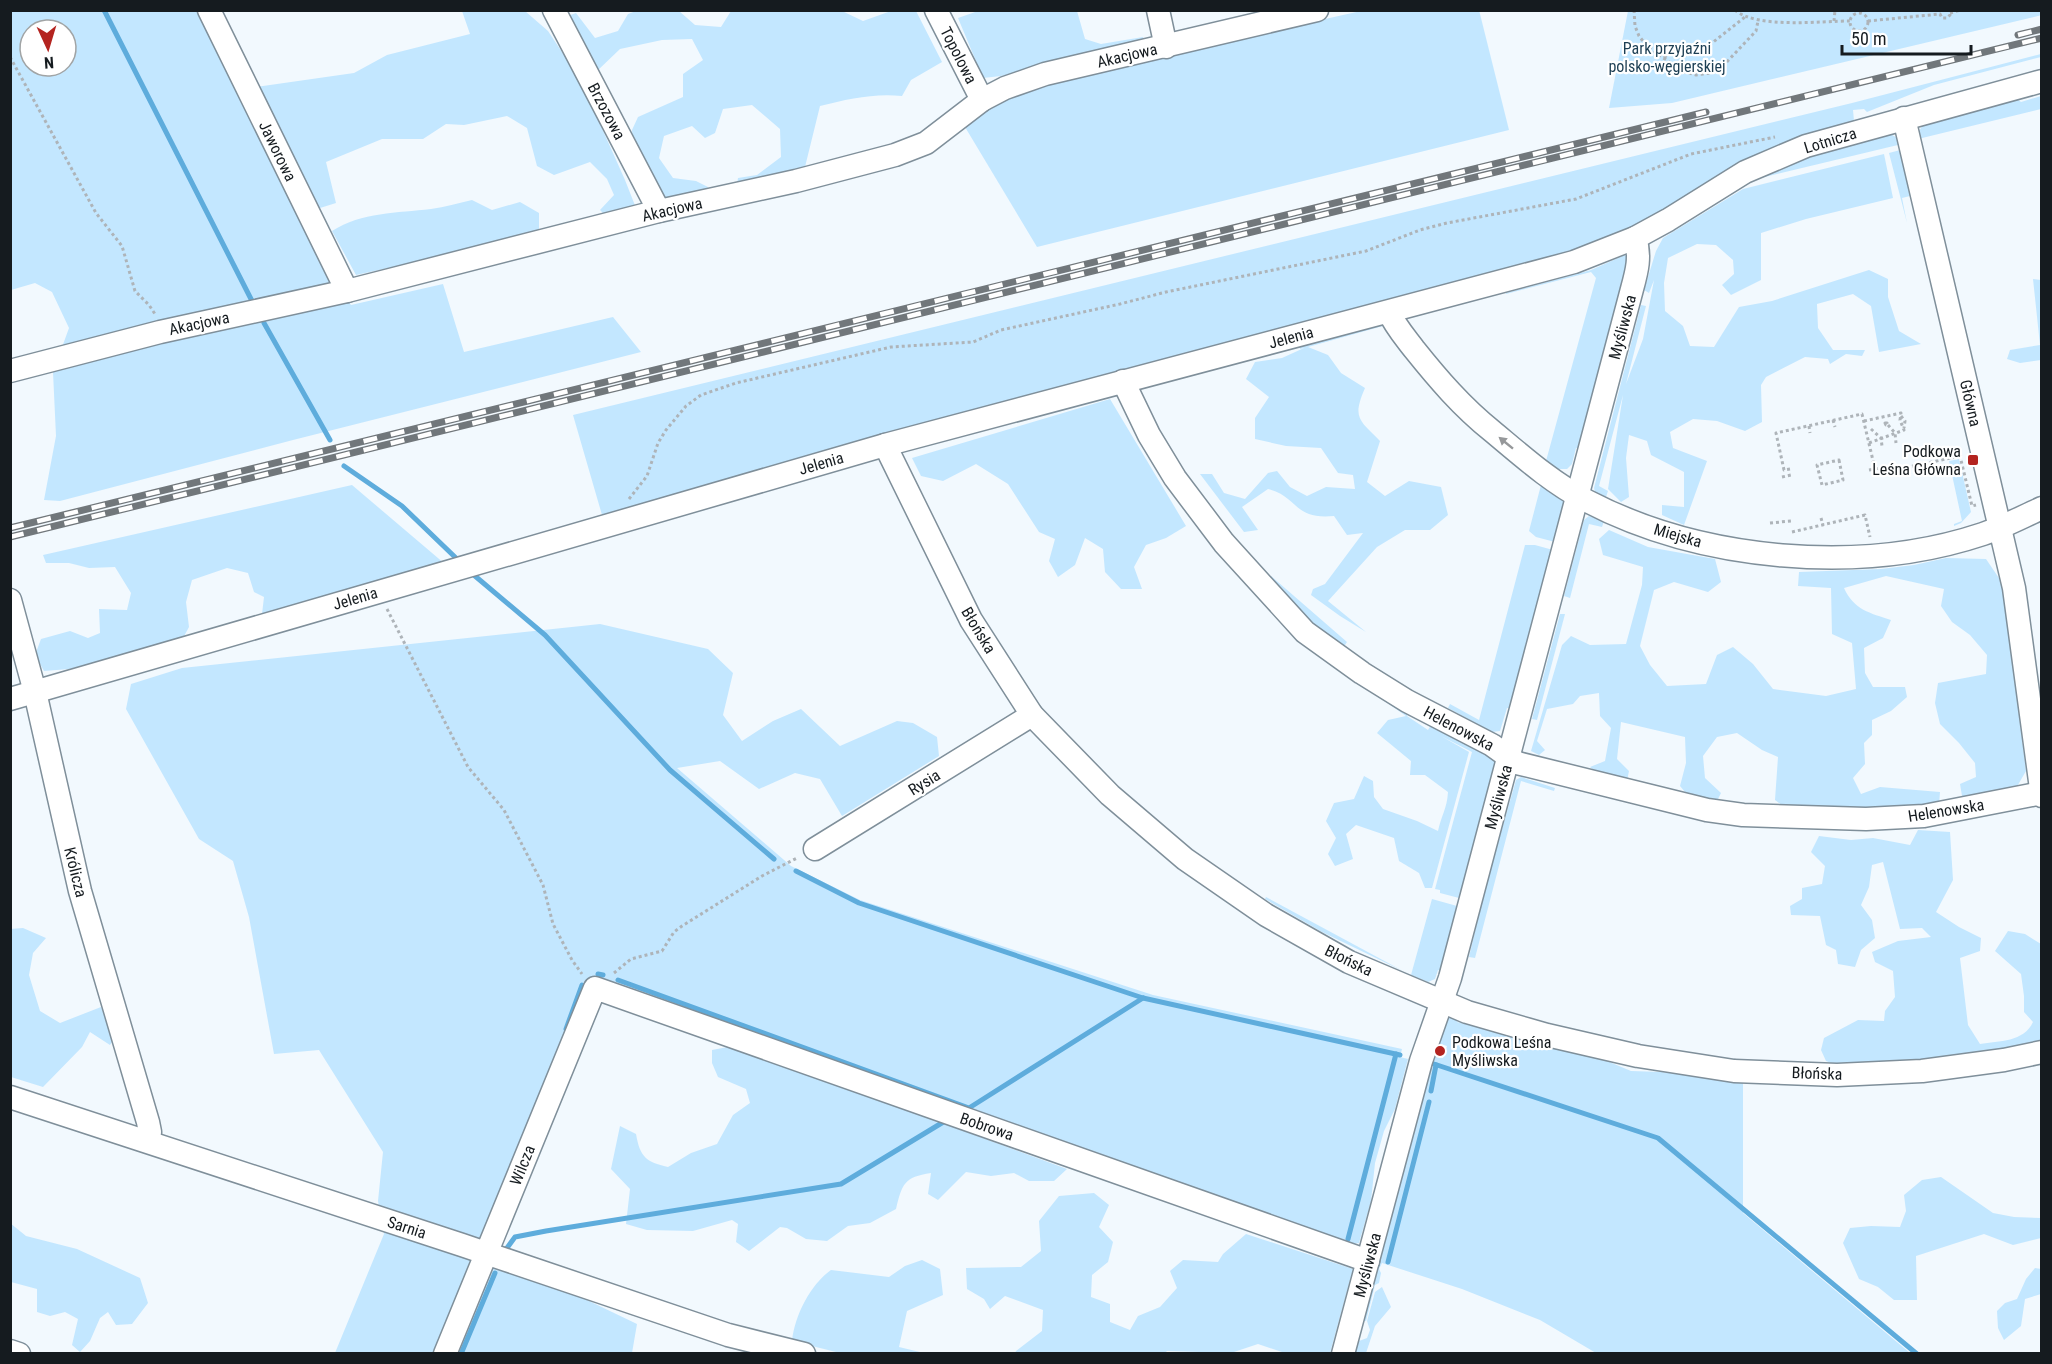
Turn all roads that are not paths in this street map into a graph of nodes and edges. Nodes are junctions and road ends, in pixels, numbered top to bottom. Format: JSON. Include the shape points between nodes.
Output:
{"nodes":[{"id":1,"x":209,"y":10,"type":"edge"},
{"id":2,"x":554,"y":10,"type":"edge"},
{"id":3,"x":936,"y":10,"type":"edge"},
{"id":4,"x":1158,"y":10,"type":"edge"},
{"id":5,"x":1317,"y":10,"type":"edge"},
{"id":6,"x":1166,"y":47,"type":"junction"},
{"id":7,"x":2042,"y":81,"type":"edge"},
{"id":8,"x":982,"y":100,"type":"junction"},
{"id":9,"x":1904,"y":118,"type":"junction"},
{"id":10,"x":659,"y":211,"type":"junction"},
{"id":11,"x":1635,"y":238,"type":"junction"},
{"id":12,"x":347,"y":291,"type":"junction"},
{"id":13,"x":1389,"y":312,"type":"junction"},
{"id":14,"x":10,"y":371,"type":"edge"},
{"id":15,"x":1123,"y":381,"type":"junction"},
{"id":16,"x":885,"y":445,"type":"junction"},
{"id":17,"x":1578,"y":496,"type":"junction"},
{"id":18,"x":2042,"y":508,"type":"edge"},
{"id":19,"x":2000,"y":527,"type":"junction"},
{"id":20,"x":10,"y":600,"type":"edge"},
{"id":21,"x":35,"y":692,"type":"junction"},
{"id":22,"x":10,"y":699,"type":"edge"},
{"id":23,"x":1032,"y":715,"type":"junction"},
{"id":24,"x":1508,"y":757,"type":"junction"},
{"id":25,"x":2041,"y":794,"type":"edge"},
{"id":26,"x":815,"y":849,"type":"road end"},
{"id":27,"x":600,"y":989,"type":"joint"},
{"id":28,"x":1442,"y":1002,"type":"junction"},
{"id":29,"x":2042,"y":1052,"type":"edge"},
{"id":30,"x":10,"y":1097,"type":"edge"},
{"id":31,"x":148,"y":1141,"type":"junction"},
{"id":32,"x":486,"y":1254,"type":"junction"},
{"id":33,"x":1368,"y":1261,"type":"junction"},
{"id":34,"x":10,"y":1351,"type":"edge"},
{"id":35,"x":19,"y":1353,"type":"edge"},
{"id":36,"x":445,"y":1353,"type":"edge"},
{"id":37,"x":804,"y":1353,"type":"edge"},
{"id":38,"x":1344,"y":1353,"type":"edge"}],
"edges":[{"from":1,"to":12,"type":"street","name":"Jaworowa"},
{"from":2,"to":10,"type":"street","name":"Brzozowa"},
{"from":3,"to":8,"type":"street","name":"Topolowa"},
{"from":4,"to":6,"type":"street"},
{"from":5,"to":6,"type":"street","name":"Akacjowa"},
{"from":6,"to":8,"type":"street","name":"Akacjowa","via":[[1045,74]]},
{"from":7,"to":9,"type":"street","name":"Lotnicza"},
{"from":8,"to":10,"type":"street","name":"Akacjowa","via":[[926,143],[895,155]]},
{"from":9,"to":11,"type":"street","name":"Lotnicza","via":[[1816,143],[1745,172]]},
{"from":9,"to":19,"type":"street","name":"Główna"},
{"from":10,"to":12,"type":"street","name":"Akacjowa"},
{"from":11,"to":13,"type":"street","name":"Jelenia","via":[[1574,262]]},
{"from":11,"to":17,"type":"street","name":"Myśliwska","via":[[1638,266]]},
{"from":12,"to":14,"type":"street","name":"Akacjowa","via":[[160,332]]},
{"from":13,"to":15,"type":"street","name":"Jelenia"},
{"from":17,"to":13,"type":"street","name":"Miejska","one_way":true,"via":[[1471,414],[1396,326]]},
{"from":15,"to":16,"type":"street","name":"Jelenia"},
{"from":15,"to":24,"type":"street","name":"Helenowska","via":[[1175,478],[1224,543],[1305,632],[1407,701]]},
{"from":16,"to":21,"type":"street","name":"Jelenia"},
{"from":16,"to":23,"type":"street","name":"Błońska","via":[[971,620]]},
{"from":17,"to":19,"type":"street","name":"Miejska","via":[[1627,519],[1695,541],[1803,557],[1902,553]]},
{"from":17,"to":24,"type":"street","name":"Myśliwska"},
{"from":18,"to":19,"type":"street","name":"Miejska"},
{"from":19,"to":25,"type":"street","name":"Główna","via":[[2014,588]]},
{"from":20,"to":21,"type":"street","name":"Królicza"},
{"from":21,"to":22,"type":"street","name":"Jelenia"},
{"from":21,"to":31,"type":"street","name":"Królicza","via":[[80,891],[148,1122]]},
{"from":23,"to":26,"type":"street","name":"Rysia"},
{"from":23,"to":28,"type":"street","name":"Błońska","via":[[1110,795],[1185,859],[1266,915],[1349,962]]},
{"from":24,"to":25,"type":"street","name":"Helenowska","via":[[1544,771],[1743,815],[1866,819],[1924,816]]},
{"from":24,"to":28,"type":"street","name":"Myśliwska"},
{"from":27,"to":32,"type":"street","name":"Wilcza"},
{"from":27,"to":33,"type":"street","name":"Bobrowa"},
{"from":28,"to":29,"type":"street","name":"Błońska","via":[[1570,1040],[1638,1056],[1734,1071],[1837,1075],[1922,1071]]},
{"from":28,"to":33,"type":"street","name":"Myśliwska","via":[[1421,1061]]},
{"from":30,"to":31,"type":"street","name":"Sarnia"},
{"from":31,"to":32,"type":"street","name":"Sarnia"},
{"from":32,"to":36,"type":"street","name":"Wilcza"},
{"from":32,"to":37,"type":"street","name":"Sarnia","via":[[728,1335]]},
{"from":33,"to":38,"type":"street","name":"Myśliwska"},
{"from":34,"to":35,"type":"street"}]}
